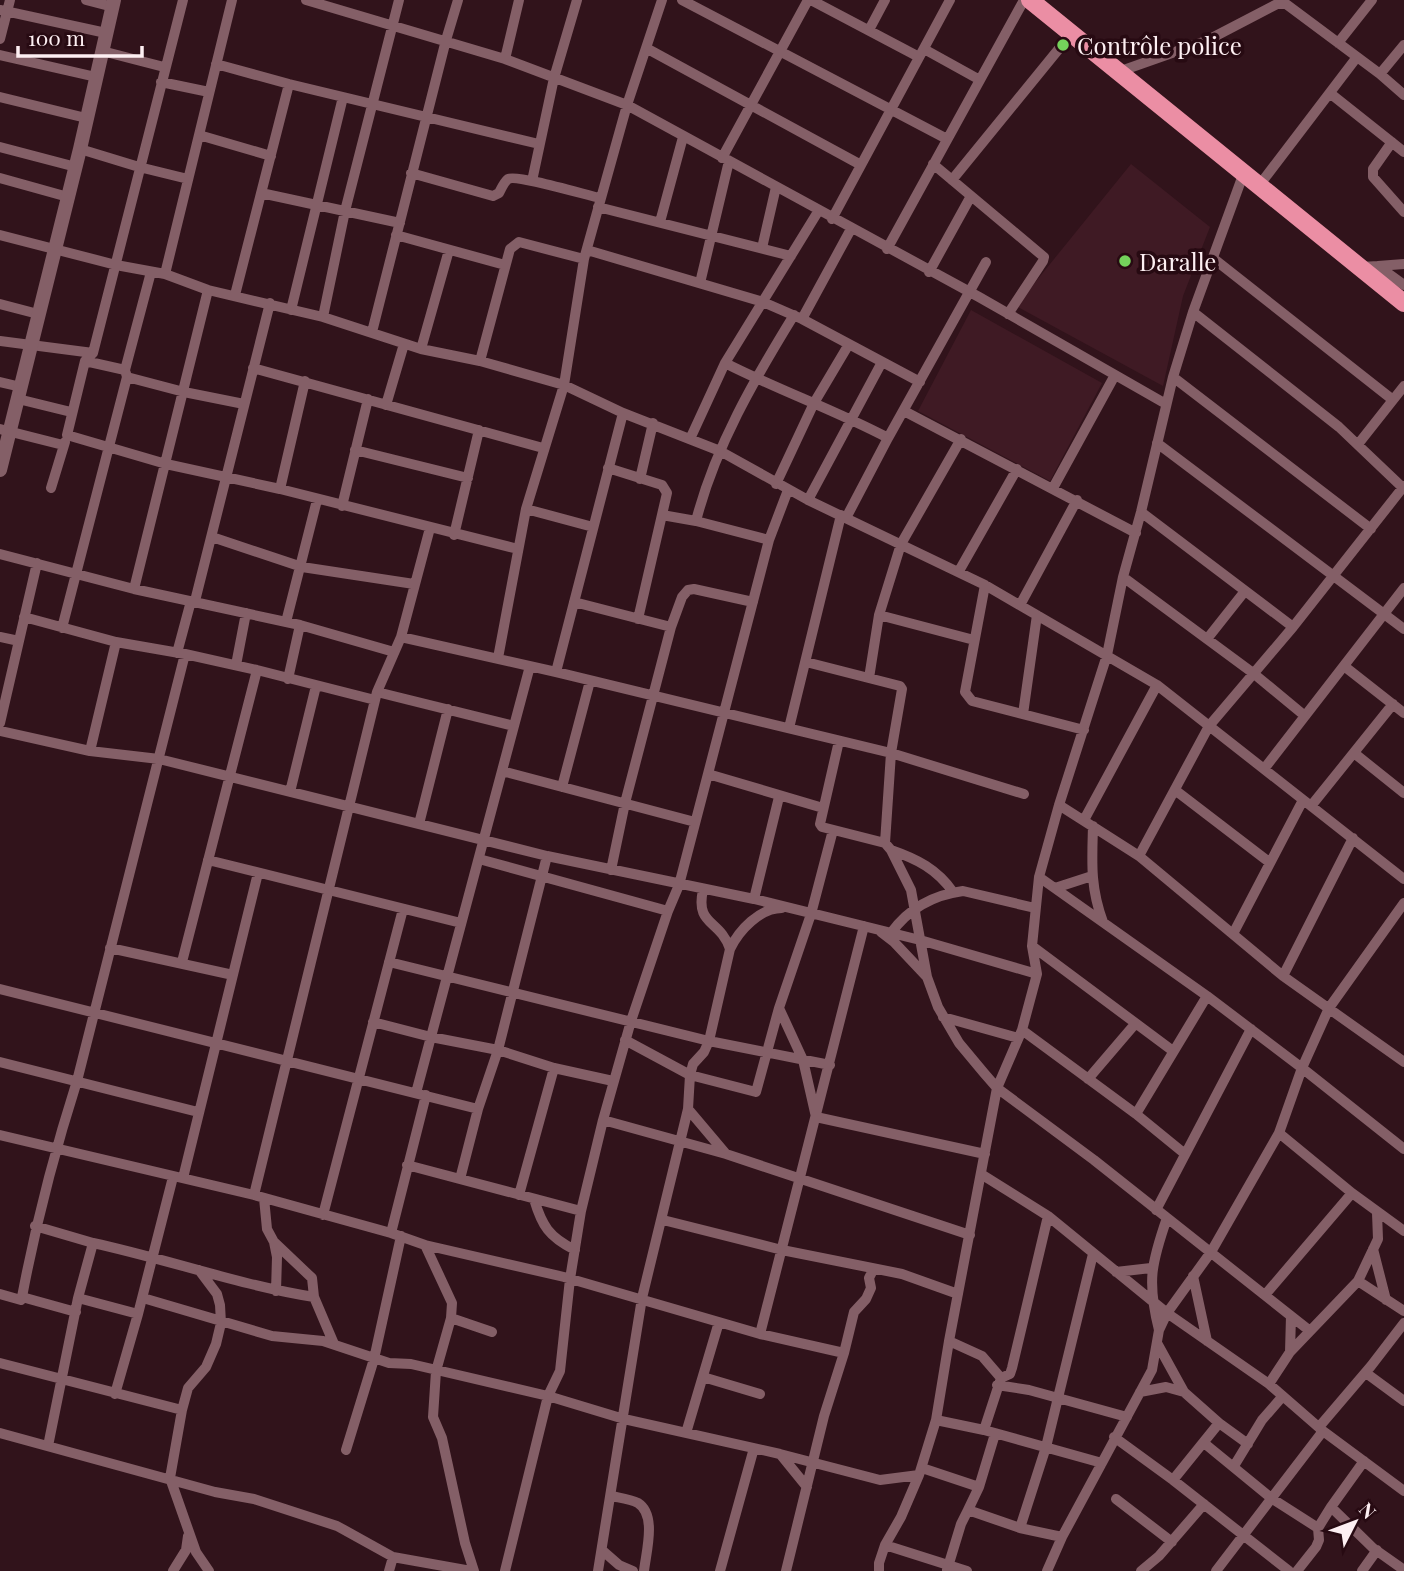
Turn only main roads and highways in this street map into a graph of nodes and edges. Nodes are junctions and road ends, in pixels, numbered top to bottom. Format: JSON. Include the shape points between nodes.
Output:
{"nodes":[{"id":1,"x":1030,"y":0,"type":"edge"},
{"id":2,"x":113,"y":3,"type":"edge"},
{"id":3,"x":1404,"y":303,"type":"edge"},
{"id":4,"x":5,"y":430,"type":"edge"},
{"id":5,"x":0,"y":470,"type":"edge"}],
"edges":[{"from":1,"to":3,"type":"highway","via":[[1258,187],[1369,266]]},
{"from":2,"to":4,"type":"main road","via":[[19,393]]},
{"from":4,"to":5,"type":"main road"}]}
